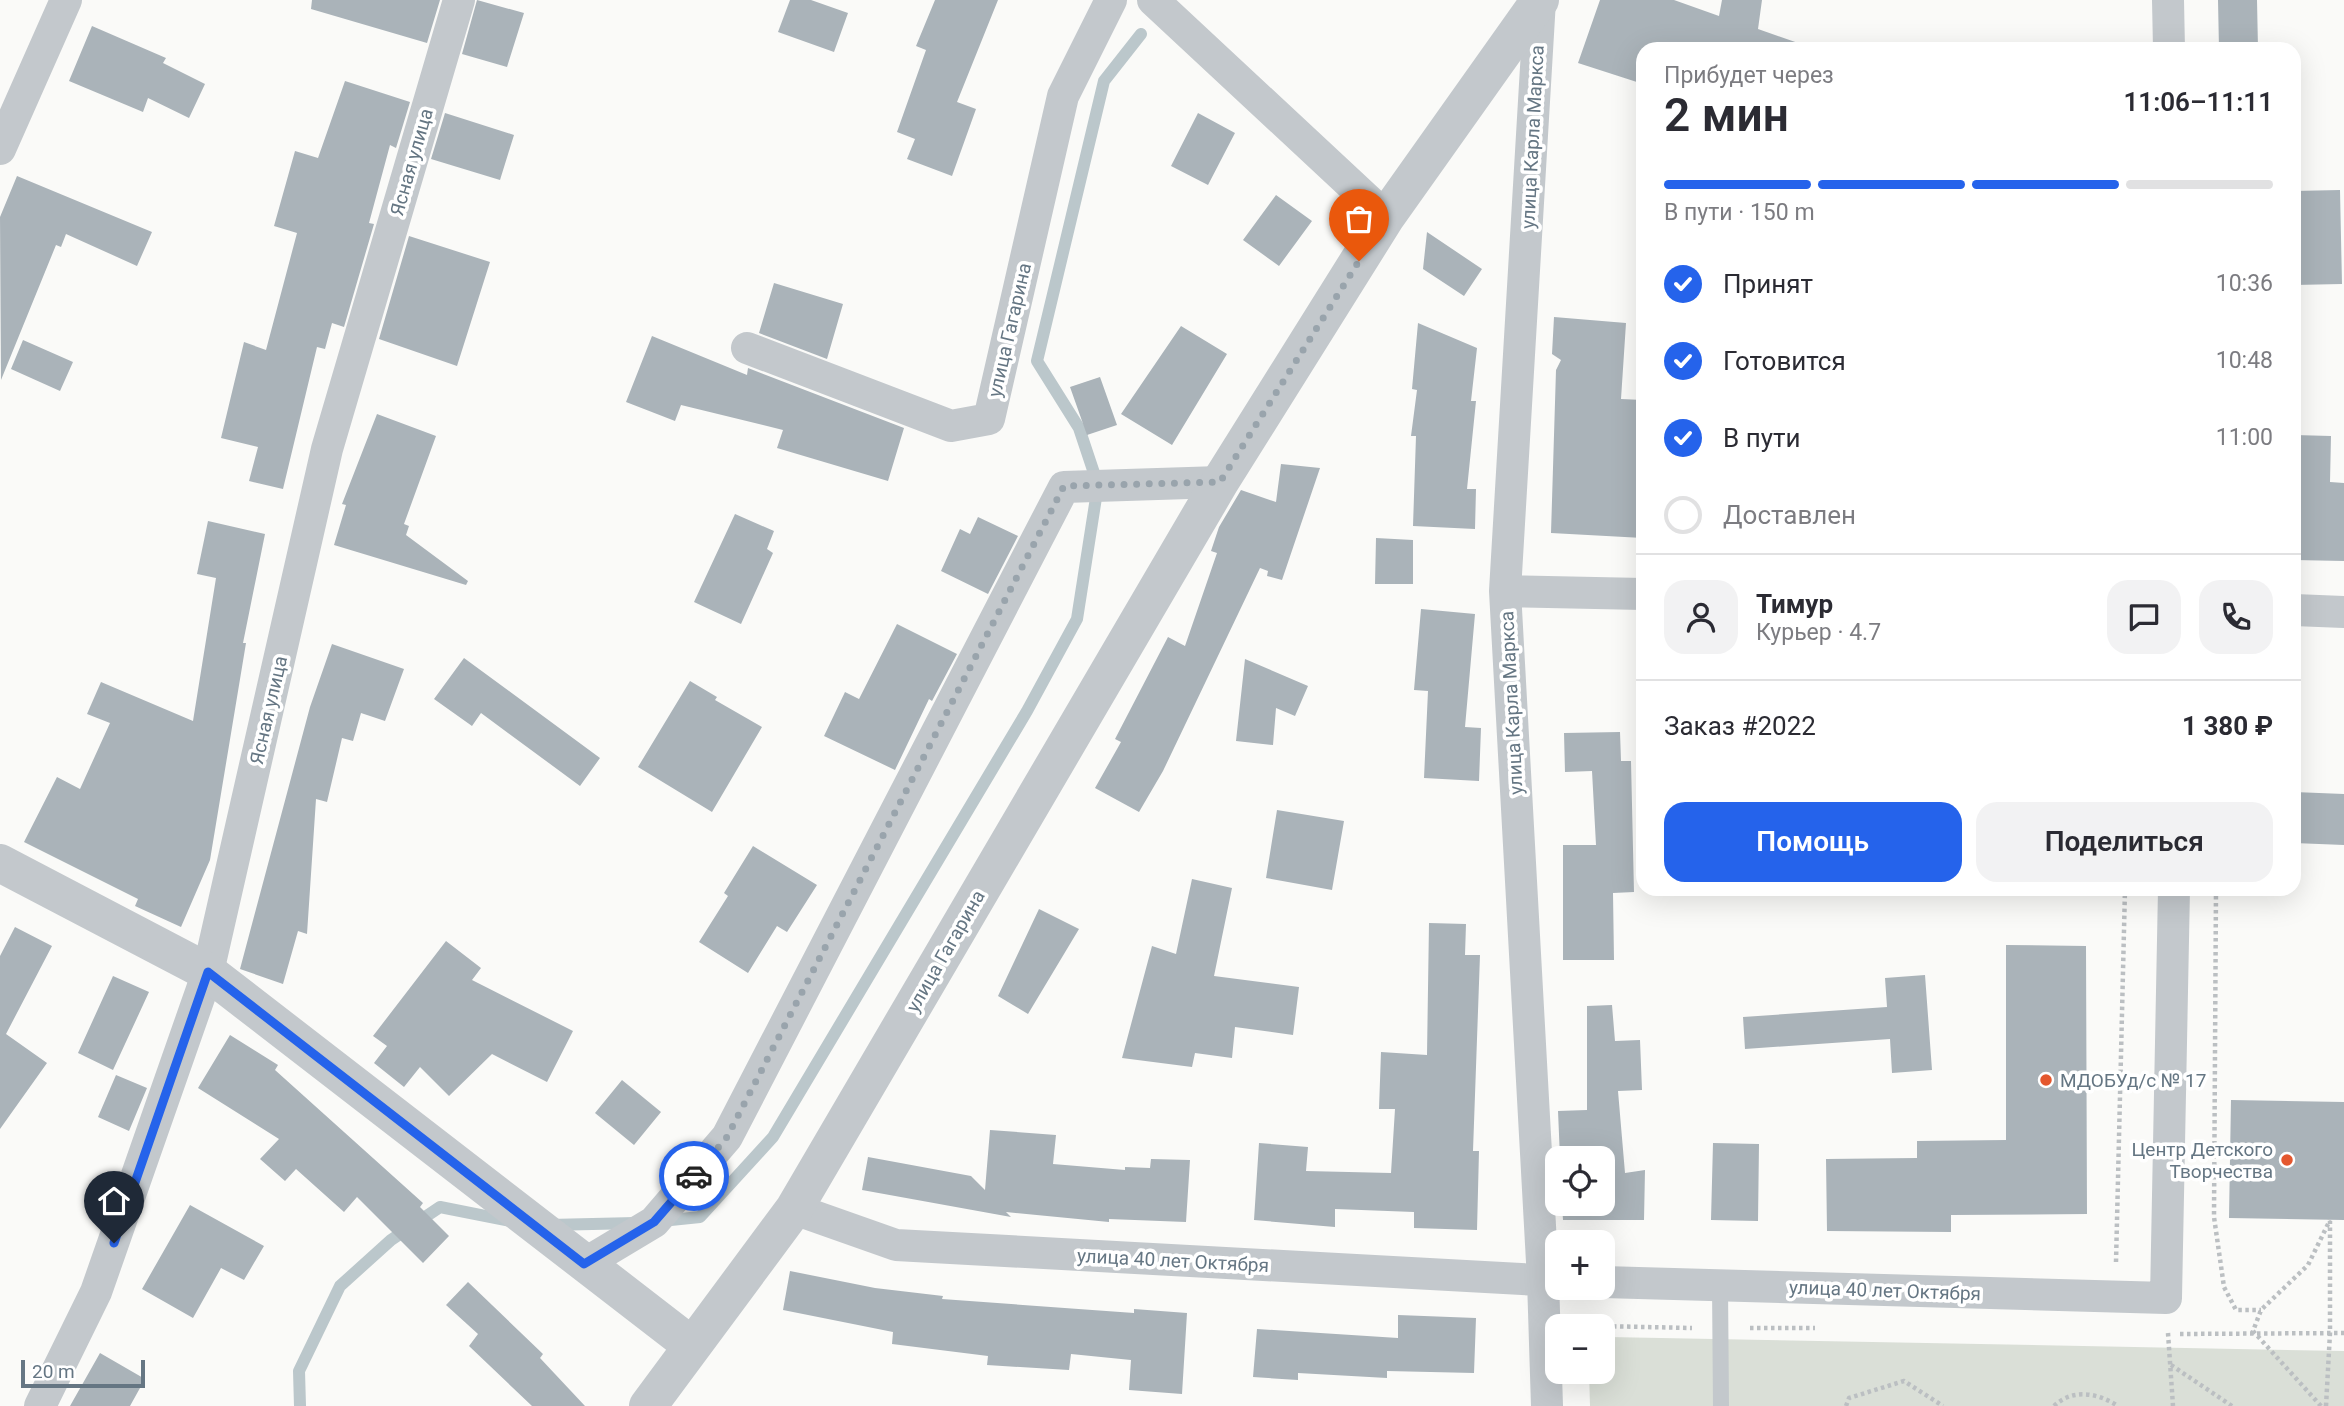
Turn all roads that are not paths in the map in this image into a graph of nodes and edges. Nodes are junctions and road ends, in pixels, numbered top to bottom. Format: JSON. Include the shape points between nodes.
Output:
{"nodes":[{"id":1,"x":66,"y":0,"type":"edge"},
{"id":2,"x":458,"y":0,"type":"edge"},
{"id":3,"x":1111,"y":0,"type":"edge"},
{"id":4,"x":1153,"y":0,"type":"edge"},
{"id":5,"x":1540,"y":0,"type":"edge"},
{"id":6,"x":2168,"y":0,"type":"edge"},
{"id":7,"x":2169,"y":42,"type":"edge"},
{"id":8,"x":0,"y":149,"type":"edge"},
{"id":9,"x":1386,"y":216,"type":"junction"},
{"id":10,"x":747,"y":348,"type":"dead end"},
{"id":11,"x":1220,"y":482,"type":"junction"},
{"id":12,"x":1505,"y":591,"type":"junction"},
{"id":13,"x":1636,"y":594,"type":"edge"},
{"id":14,"x":2301,"y":610,"type":"edge"},
{"id":15,"x":2344,"y":612,"type":"edge"},
{"id":16,"x":0,"y":863,"type":"edge"},
{"id":17,"x":2174,"y":896,"type":"edge"},
{"id":18,"x":208,"y":972,"type":"junction"},
{"id":19,"x":794,"y":1209,"type":"junction"},
{"id":20,"x":1547,"y":1230,"type":"edge"},
{"id":21,"x":584,"y":1264,"type":"junction"},
{"id":22,"x":1545,"y":1280,"type":"edge"},
{"id":23,"x":1615,"y":1282,"type":"edge"},
{"id":24,"x":1720,"y":1285,"type":"junction"},
{"id":25,"x":1550,"y":1300,"type":"edge"},
{"id":26,"x":691,"y":1345,"type":"junction"},
{"id":27,"x":40,"y":1406,"type":"edge"},
{"id":28,"x":648,"y":1406,"type":"edge"},
{"id":29,"x":1547,"y":1406,"type":"edge"},
{"id":30,"x":1721,"y":1406,"type":"edge"}],
"edges":[{"from":1,"to":8,"type":"street"},
{"from":2,"to":18,"type":"street","name":"Ясная улица","via":[[327,449]]},
{"from":3,"to":10,"type":"street","name":"улица Гагарина","via":[[1063,96],[989,419],[951,426]]},
{"from":4,"to":9,"type":"street"},
{"from":5,"to":9,"type":"street","name":"улица Гагарина"},
{"from":5,"to":12,"type":"street","name":"улица Карла Маркса"},
{"from":6,"to":7,"type":"street"},
{"from":9,"to":11,"type":"street","name":"улица Гагарина"},
{"from":11,"to":19,"type":"street","name":"улица Гагарина"},
{"from":11,"to":21,"type":"street","via":[[1064,486],[727,1137],[654,1222]]},
{"from":12,"to":13,"type":"street"},
{"from":12,"to":20,"type":"street","name":"улица Карла Маркса"},
{"from":14,"to":15,"type":"street"},
{"from":16,"to":18,"type":"street"},
{"from":17,"to":24,"type":"street","name":"улица 40 лет Октября","via":[[2166,1298]]},
{"from":18,"to":21,"type":"street"},
{"from":18,"to":27,"type":"street","name":"Ясная улица","via":[[96,1292]]},
{"from":19,"to":22,"type":"street","name":"улица 40 лет Октября","via":[[896,1245]]},
{"from":19,"to":26,"type":"street","name":"улица Гагарина"},
{"from":21,"to":26,"type":"street"},
{"from":23,"to":24,"type":"street","name":"улица 40 лет Октября"},
{"from":24,"to":30,"type":"lane"},
{"from":25,"to":29,"type":"street","name":"улица Карла Маркса"},
{"from":26,"to":28,"type":"street","name":"улица Гагарина"}]}
